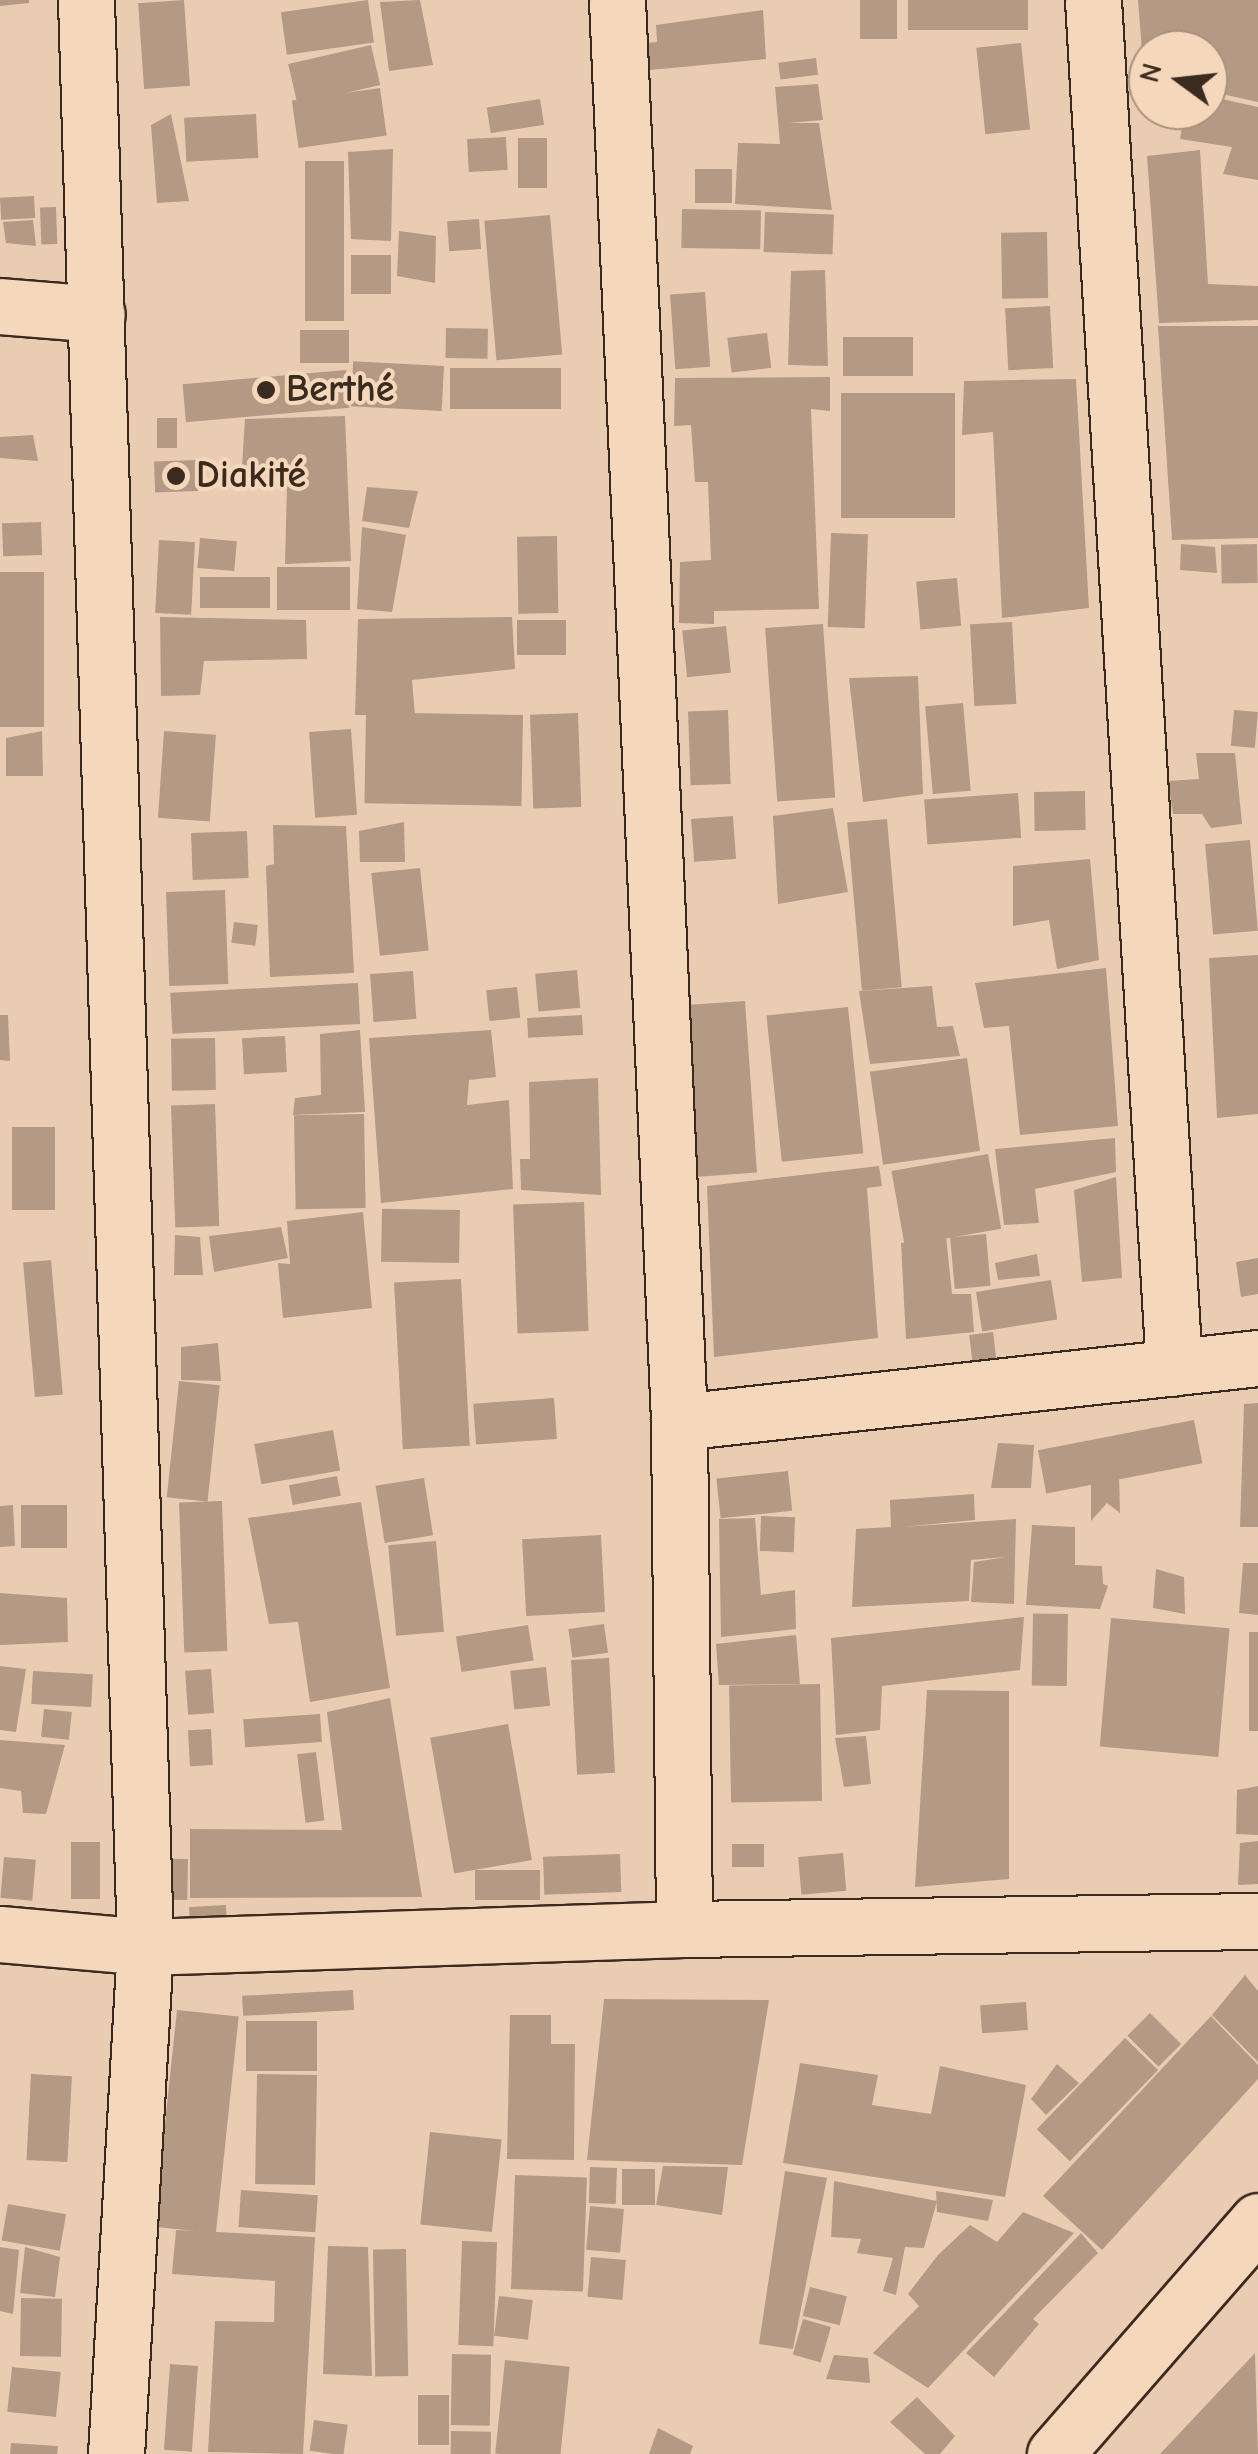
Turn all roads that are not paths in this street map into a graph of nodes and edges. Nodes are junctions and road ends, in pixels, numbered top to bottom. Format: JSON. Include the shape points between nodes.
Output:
{"nodes":[{"id":1,"x":86,"y":0,"type":"edge"},
{"id":2,"x":617,"y":0,"type":"edge"},
{"id":3,"x":1093,"y":0,"type":"edge"},
{"id":4,"x":0,"y":306,"type":"edge"},
{"id":5,"x":96,"y":314,"type":"junction"},
{"id":6,"x":1258,"y":1358,"type":"edge"},
{"id":7,"x":1174,"y":1368,"type":"junction"},
{"id":8,"x":679,"y":1422,"type":"junction"},
{"id":9,"x":1258,"y":1921,"type":"edge"},
{"id":10,"x":684,"y":1929,"type":"junction"},
{"id":11,"x":0,"y":1934,"type":"edge"},
{"id":12,"x":145,"y":1947,"type":"junction"},
{"id":13,"x":1258,"y":2221,"type":"edge"},
{"id":14,"x":116,"y":2454,"type":"edge"},
{"id":15,"x":1055,"y":2454,"type":"edge"}],
"edges":[{"from":1,"to":5,"type":"street"},
{"from":2,"to":8,"type":"street"},
{"from":3,"to":7,"type":"street"},
{"from":4,"to":5,"type":"street"},
{"from":5,"to":12,"type":"street"},
{"from":6,"to":7,"type":"street"},
{"from":7,"to":8,"type":"street"},
{"from":8,"to":10,"type":"street"},
{"from":9,"to":10,"type":"street"},
{"from":10,"to":12,"type":"street"},
{"from":11,"to":12,"type":"street"},
{"from":12,"to":14,"type":"street"},
{"from":13,"to":15,"type":"street"}]}
